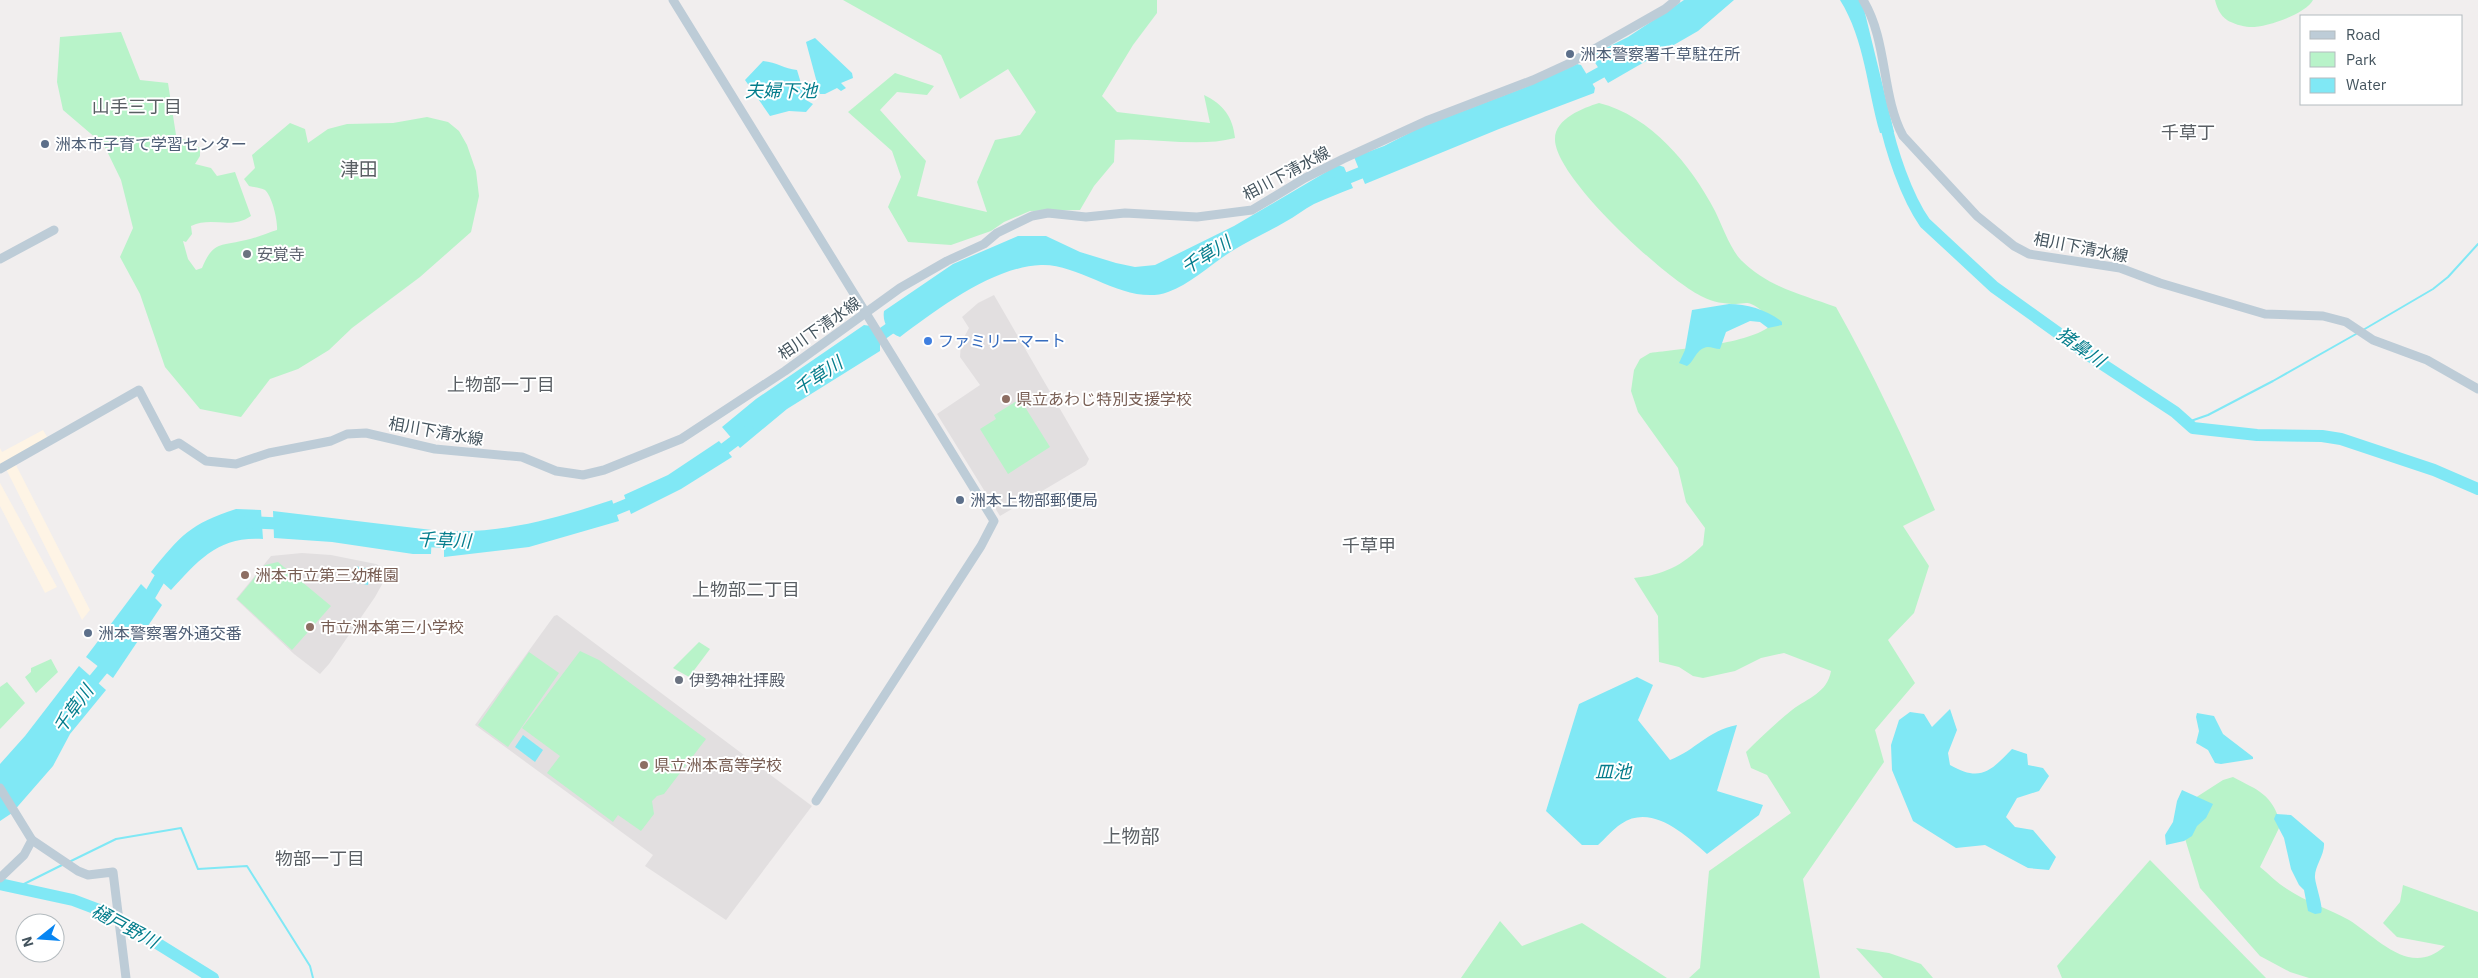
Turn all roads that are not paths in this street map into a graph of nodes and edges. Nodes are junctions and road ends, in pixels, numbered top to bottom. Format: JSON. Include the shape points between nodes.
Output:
{"nodes":[{"id":1,"x":673,"y":0,"type":"edge"},
{"id":2,"x":1676,"y":0,"type":"edge"},
{"id":3,"x":1863,"y":0,"type":"edge"},
{"id":4,"x":54,"y":230,"type":"dead end"},
{"id":5,"x":0,"y":260,"type":"edge"},
{"id":6,"x":866,"y":313,"type":"junction"},
{"id":7,"x":2478,"y":389,"type":"edge"},
{"id":8,"x":0,"y":469,"type":"edge"},
{"id":9,"x":0,"y":788,"type":"edge"},
{"id":10,"x":816,"y":801,"type":"dead end"},
{"id":11,"x":32,"y":840,"type":"junction"},
{"id":12,"x":3,"y":876,"type":"edge"},
{"id":13,"x":126,"y":978,"type":"edge"}],
"edges":[{"from":1,"to":6,"type":"main road"},
{"from":2,"to":6,"type":"main road","name":"相川下清水線","via":[[1576,61],[1426,121],[1343,159],[1252,210],[1197,217],[1125,212],[1086,217],[1048,212],[1032,216],[900,288]]},
{"from":3,"to":7,"type":"main road","name":"相川下清水線","via":[[1876,33],[1897,122],[1904,136],[1977,216],[2014,246],[2029,254],[2120,268],[2265,314],[2323,316],[2346,322],[2373,340],[2427,360]]},
{"from":4,"to":5,"type":"main road"},
{"from":6,"to":8,"type":"main road","name":"相川下清水線","via":[[778,376],[680,439],[604,470],[583,475],[556,471],[522,457],[435,449],[366,433],[346,434],[330,441],[268,453],[236,464],[213,463],[179,443],[169,447],[139,390]]},
{"from":6,"to":10,"type":"main road","via":[[990,513],[994,525]]},
{"from":9,"to":11,"type":"main road"},
{"from":11,"to":12,"type":"main road","via":[[24,855]]},
{"from":11,"to":13,"type":"main road","via":[[88,875],[113,872]]}]}
